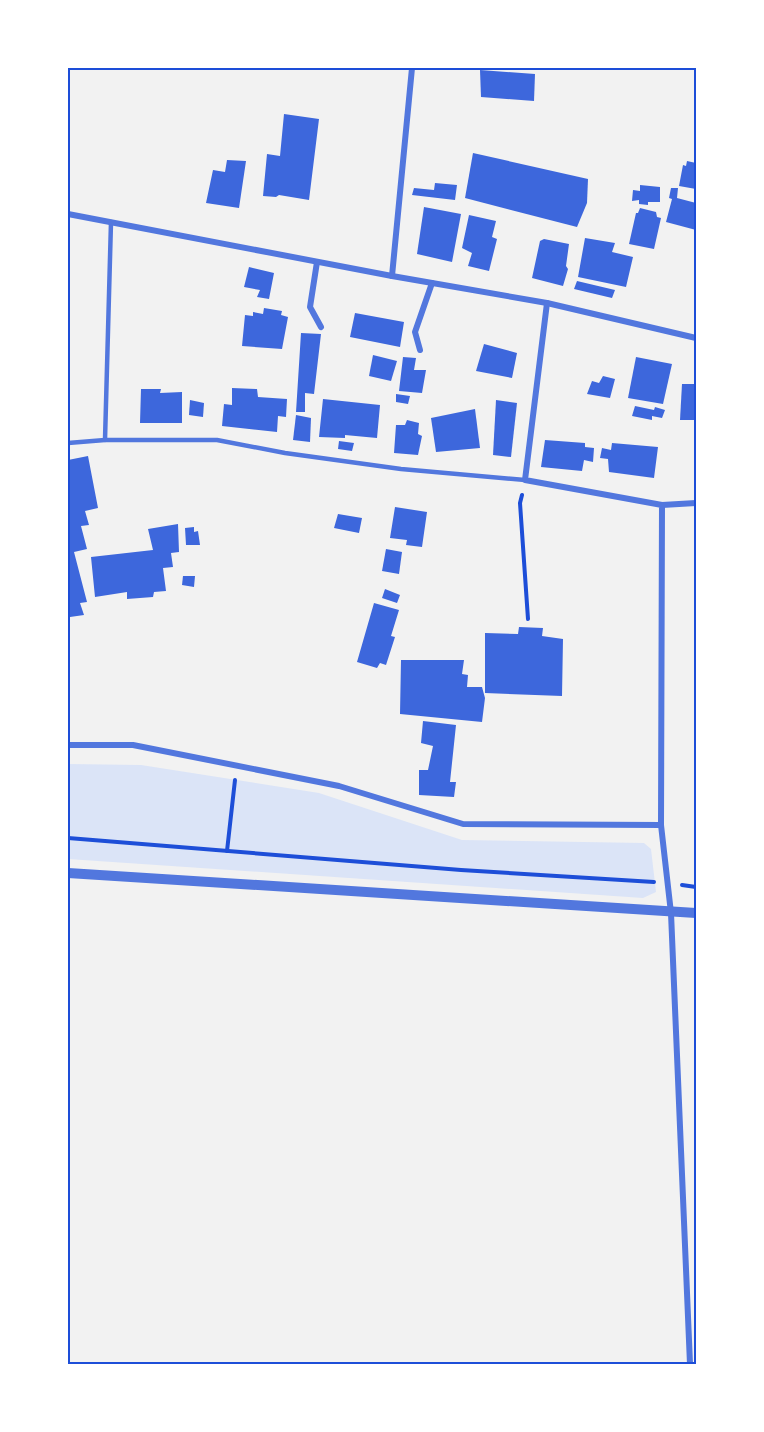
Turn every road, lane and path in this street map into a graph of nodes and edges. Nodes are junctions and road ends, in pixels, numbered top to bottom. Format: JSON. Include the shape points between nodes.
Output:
{"nodes":[{"id":1,"x":412,"y":68,"type":"edge"},
{"id":2,"x":68,"y":214,"type":"edge"},
{"id":3,"x":111,"y":222,"type":"junction"},
{"id":4,"x":317,"y":262,"type":"junction"},
{"id":5,"x":393,"y":276,"type":"junction"},
{"id":6,"x":432,"y":283,"type":"junction"},
{"id":7,"x":547,"y":303,"type":"junction"},
{"id":8,"x":321,"y":327,"type":"dead end"},
{"id":9,"x":696,"y":338,"type":"edge"},
{"id":10,"x":420,"y":350,"type":"dead end"},
{"id":11,"x":105,"y":440,"type":"junction"},
{"id":12,"x":68,"y":443,"type":"edge"},
{"id":13,"x":525,"y":480,"type":"junction"},
{"id":14,"x":696,"y":503,"type":"edge"},
{"id":15,"x":662,"y":504,"type":"junction"},
{"id":16,"x":528,"y":619,"type":"dead end"},
{"id":17,"x":68,"y":745,"type":"edge"},
{"id":18,"x":237,"y":765,"type":"junction"},
{"id":19,"x":661,"y":825,"type":"junction"},
{"id":20,"x":68,"y":838,"type":"edge"},
{"id":21,"x":227,"y":851,"type":"junction"},
{"id":22,"x":68,"y":873,"type":"edge"},
{"id":23,"x":667,"y":884,"type":"junction"},
{"id":24,"x":671,"y":913,"type":"junction"},
{"id":25,"x":696,"y":913,"type":"edge"},
{"id":26,"x":690,"y":1365,"type":"edge"}],
"edges":[{"from":1,"to":5,"type":"street"},
{"from":2,"to":3,"type":"street"},
{"from":3,"to":4,"type":"street"},
{"from":3,"to":11,"type":"lane"},
{"from":4,"to":5,"type":"street"},
{"from":4,"to":8,"type":"street","via":[[310,307]]},
{"from":5,"to":6,"type":"street"},
{"from":6,"to":7,"type":"street"},
{"from":6,"to":10,"type":"street","via":[[416,332]]},
{"from":7,"to":9,"type":"street"},
{"from":7,"to":13,"type":"street"},
{"from":11,"to":12,"type":"lane"},
{"from":11,"to":13,"type":"lane","via":[[218,440],[389,467]]},
{"from":13,"to":15,"type":"street"},
{"from":13,"to":16,"type":"path","via":[[520,503]]},
{"from":14,"to":15,"type":"street"},
{"from":15,"to":19,"type":"street"},
{"from":17,"to":18,"type":"street","via":[[133,745]]},
{"from":18,"to":19,"type":"street","via":[[339,786],[463,824]]},
{"from":18,"to":21,"type":"path"},
{"from":19,"to":23,"type":"street"},
{"from":20,"to":21,"type":"path"},
{"from":21,"to":23,"type":"path"},
{"from":22,"to":24,"type":"street"},
{"from":23,"to":24,"type":"street"},
{"from":24,"to":25,"type":"street"},
{"from":24,"to":26,"type":"street"}]}
